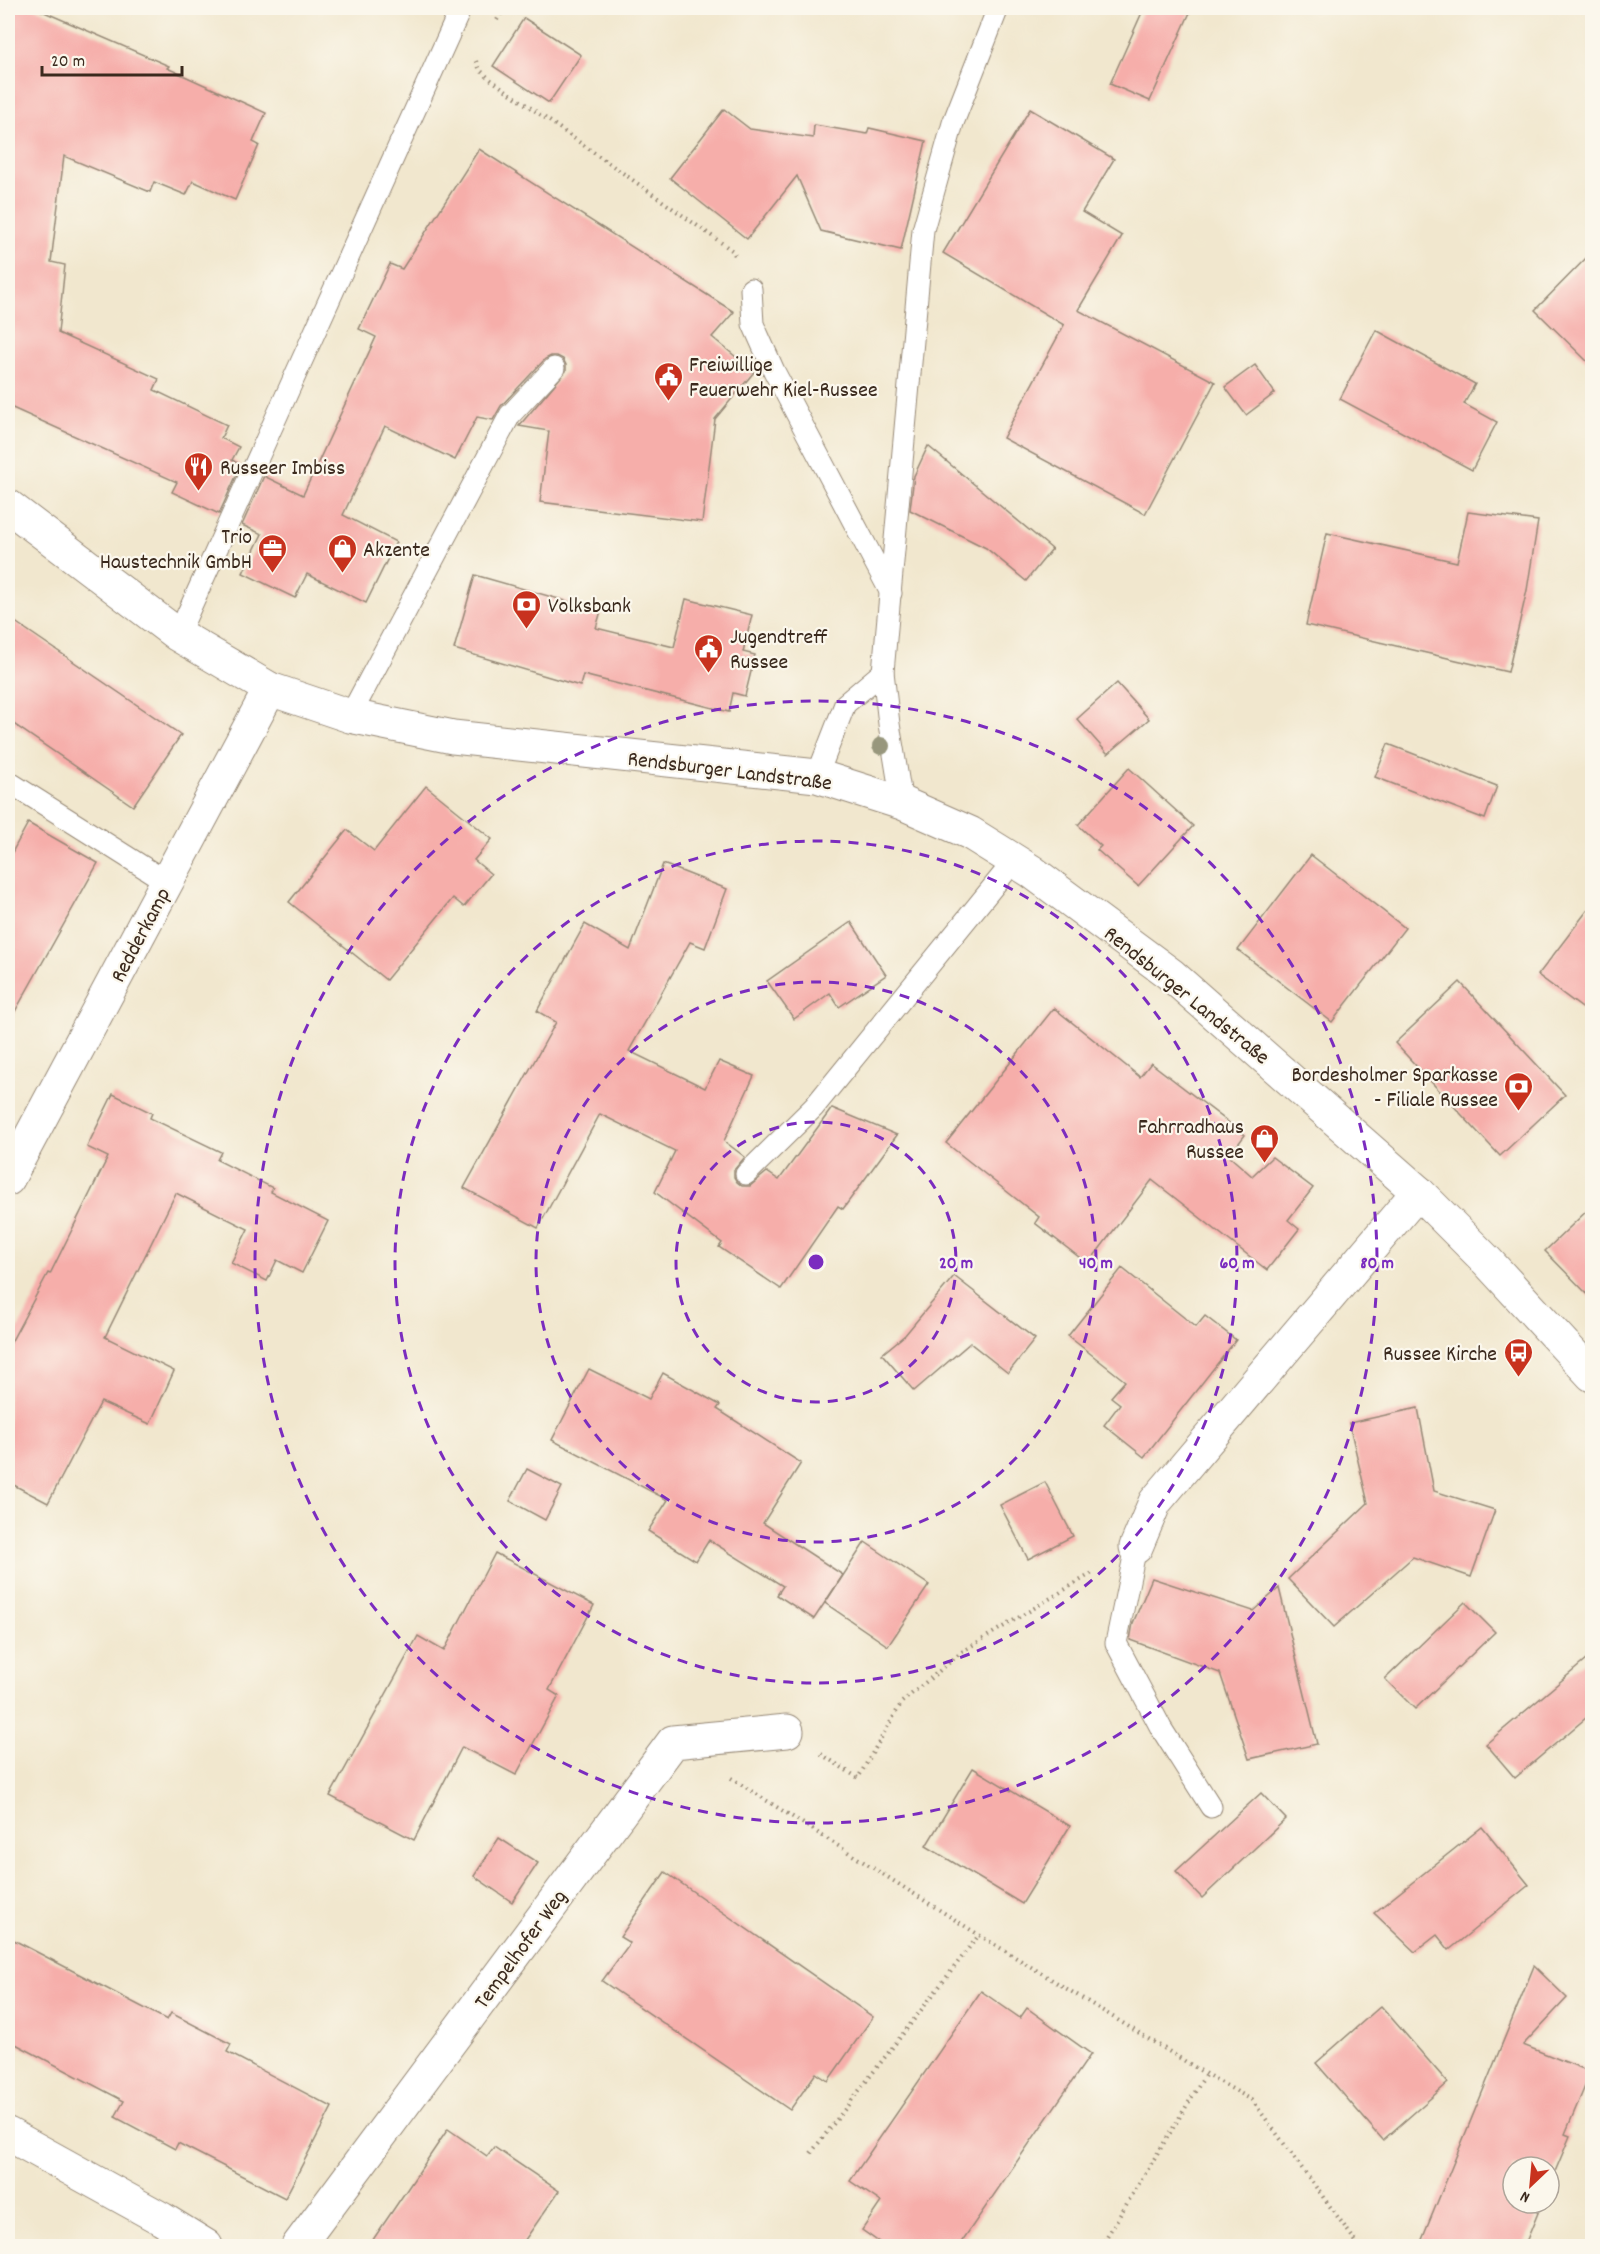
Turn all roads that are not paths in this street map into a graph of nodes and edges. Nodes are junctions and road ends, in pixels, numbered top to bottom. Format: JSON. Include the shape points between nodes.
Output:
{"nodes":[{"id":1,"x":460,"y":8,"type":"edge"},
{"id":2,"x":998,"y":8,"type":"edge"},
{"id":3,"x":751,"y":289,"type":"road end"},
{"id":4,"x":554,"y":368,"type":"dead end"},
{"id":5,"x":8,"y":506,"type":"edge"},
{"id":6,"x":891,"y":593,"type":"junction"},
{"id":7,"x":178,"y":635,"type":"junction"},
{"id":8,"x":883,"y":672,"type":"junction"},
{"id":9,"x":270,"y":689,"type":"junction"},
{"id":10,"x":350,"y":716,"type":"junction"},
{"id":11,"x":818,"y":776,"type":"junction"},
{"id":12,"x":8,"y":791,"type":"edge"},
{"id":13,"x":902,"y":803,"type":"junction"},
{"id":14,"x":1014,"y":861,"type":"junction"},
{"id":15,"x":167,"y":882,"type":"junction"},
{"id":16,"x":746,"y":1174,"type":"dead end"},
{"id":17,"x":8,"y":1179,"type":"edge"},
{"id":18,"x":1418,"y":1192,"type":"junction"},
{"id":19,"x":1593,"y":1375,"type":"edge"},
{"id":20,"x":1136,"y":1546,"type":"joint"},
{"id":21,"x":787,"y":1731,"type":"road end"},
{"id":22,"x":1211,"y":1807,"type":"dead end"},
{"id":23,"x":8,"y":2133,"type":"edge"},
{"id":24,"x":206,"y":2247,"type":"edge"},
{"id":25,"x":298,"y":2247,"type":"edge"}],
"edges":[{"from":1,"to":7,"type":"lane"},
{"from":2,"to":6,"type":"lane","via":[[953,123],[923,230]]},
{"from":3,"to":6,"type":"lane","via":[[753,324],[774,371]]},
{"from":4,"to":10,"type":"lane","via":[[510,415]]},
{"from":5,"to":7,"type":"street","name":"Rendsburger Landstraße"},
{"from":6,"to":8,"type":"lane"},
{"from":7,"to":9,"type":"street","name":"Rendsburger Landstraße"},
{"from":8,"to":11,"type":"lane","via":[[845,704]]},
{"from":8,"to":13,"type":"lane"},
{"from":9,"to":10,"type":"street","name":"Rendsburger Landstraße"},
{"from":9,"to":15,"type":"street","name":"Redderkamp"},
{"from":10,"to":11,"type":"street","name":"Rendsburger Landstraße","via":[[453,737]]},
{"from":11,"to":13,"type":"street","name":"Rendsburger Landstraße"},
{"from":12,"to":15,"type":"lane","via":[[12,784]]},
{"from":13,"to":14,"type":"street","name":"Rendsburger Landstraße","via":[[970,833]]},
{"from":14,"to":16,"type":"lane","via":[[814,1107]]},
{"from":14,"to":18,"type":"street","name":"Rendsburger Landstraße","via":[[1170,974]]},
{"from":15,"to":17,"type":"street","name":"Redderkamp"},
{"from":18,"to":19,"type":"street","name":"Rendsburger Landstraße"},
{"from":18,"to":20,"type":"street","via":[[1155,1502]]},
{"from":20,"to":22,"type":"lane","via":[[1116,1643],[1161,1728]]},
{"from":21,"to":25,"type":"street","name":"Tempelhofer Weg","via":[[673,1742]]},
{"from":23,"to":24,"type":"street"}]}
